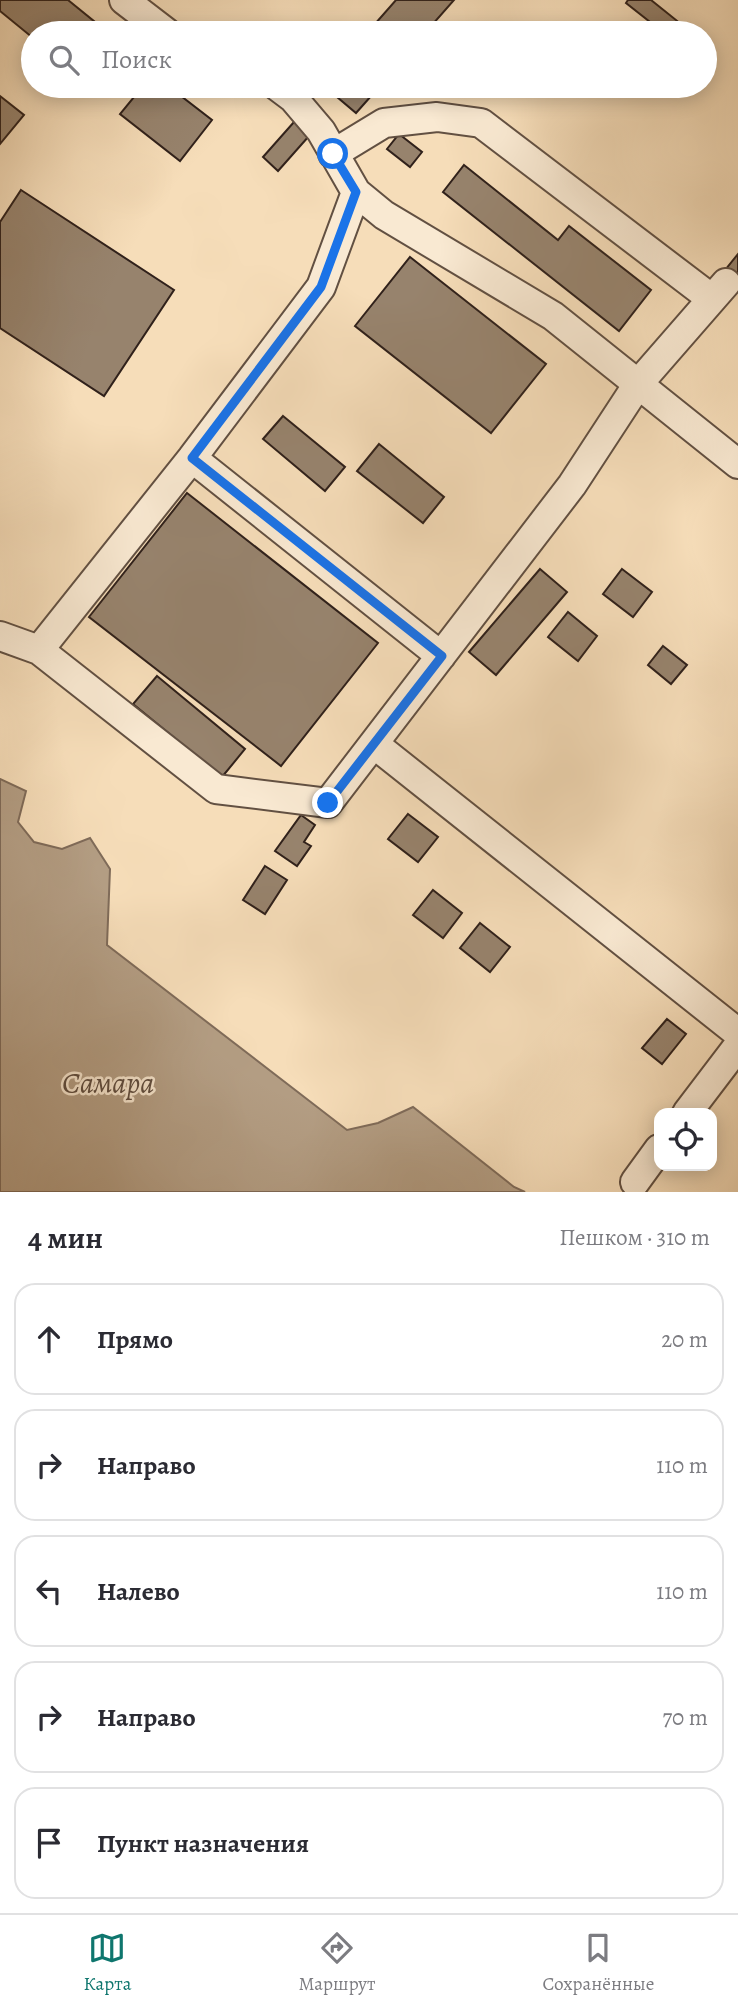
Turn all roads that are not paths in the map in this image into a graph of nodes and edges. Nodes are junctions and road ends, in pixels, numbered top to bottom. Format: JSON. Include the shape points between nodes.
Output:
{"nodes":[{"id":1,"x":124,"y":0,"type":"edge"},
{"id":2,"x":151,"y":21,"type":"edge"},
{"id":3,"x":292,"y":98,"type":"edge"},
{"id":4,"x":333,"y":154,"type":"junction"},
{"id":5,"x":356,"y":192,"type":"junction"},
{"id":6,"x":638,"y":384,"type":"junction"},
{"id":7,"x":192,"y":458,"type":"junction"},
{"id":8,"x":738,"y":464,"type":"edge"},
{"id":9,"x":0,"y":636,"type":"edge"},
{"id":10,"x":39,"y":650,"type":"junction"},
{"id":11,"x":442,"y":656,"type":"junction"},
{"id":12,"x":374,"y":744,"type":"junction"},
{"id":13,"x":738,"y":1033,"type":"edge"},
{"id":14,"x":738,"y":1046,"type":"edge"},
{"id":15,"x":691,"y":1108,"type":"edge"},
{"id":16,"x":654,"y":1156,"type":"edge"},
{"id":17,"x":635,"y":1182,"type":"dead end"}],
"edges":[{"from":1,"to":2,"type":"lane"},
{"from":3,"to":4,"type":"lane","via":[[321,131]]},
{"from":4,"to":5,"type":"lane"},
{"from":4,"to":6,"type":"lane","via":[[384,123],[437,117],[481,123],[719,291]]},
{"from":5,"to":6,"type":"lane","via":[[384,215],[554,316]]},
{"from":5,"to":7,"type":"lane","via":[[321,287]]},
{"from":6,"to":8,"type":"lane"},
{"from":6,"to":11,"type":"lane","via":[[572,485]]},
{"from":7,"to":10,"type":"lane"},
{"from":7,"to":11,"type":"lane"},
{"from":9,"to":10,"type":"lane"},
{"from":10,"to":12,"type":"lane","via":[[216,789],[328,803]]},
{"from":11,"to":12,"type":"lane"},
{"from":12,"to":13,"type":"lane"},
{"from":14,"to":15,"type":"lane"},
{"from":16,"to":17,"type":"lane"}]}
